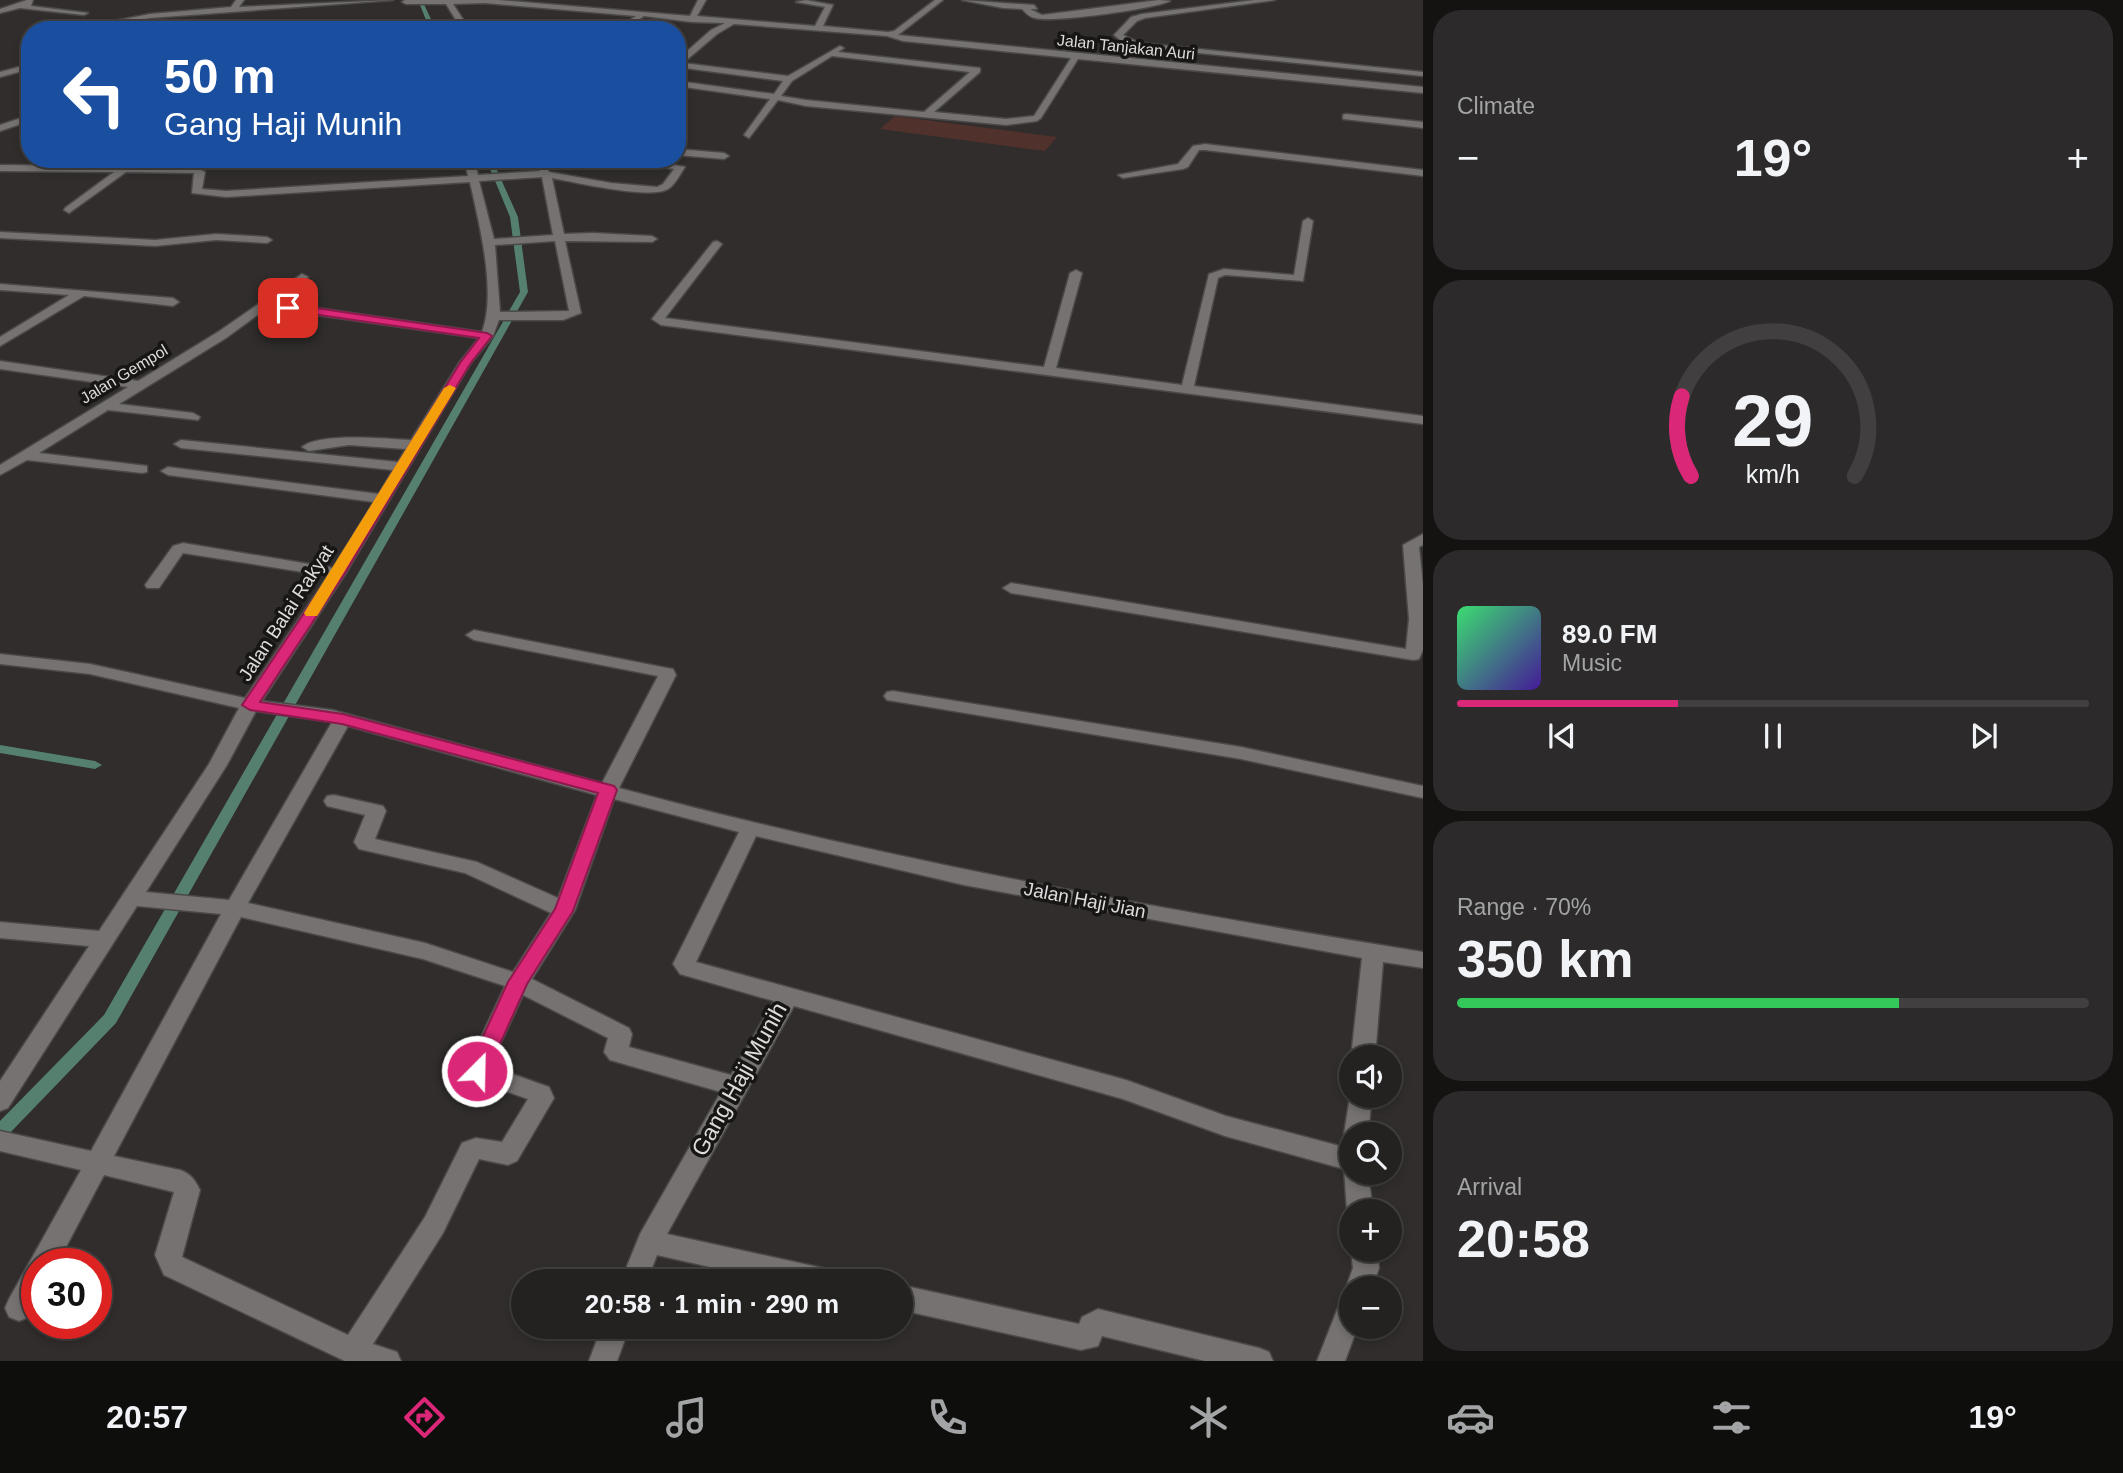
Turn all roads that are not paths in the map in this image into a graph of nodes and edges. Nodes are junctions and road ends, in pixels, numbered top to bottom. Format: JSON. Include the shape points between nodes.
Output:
{"nodes":[{"id":1,"x":240,"y":0,"type":"edge"},
{"id":2,"x":389,"y":0,"type":"edge"},
{"id":3,"x":478,"y":0,"type":"edge"},
{"id":4,"x":702,"y":0,"type":"edge"},
{"id":5,"x":802,"y":0,"type":"edge"},
{"id":6,"x":940,"y":0,"type":"edge"},
{"id":7,"x":966,"y":0,"type":"edge"},
{"id":8,"x":1165,"y":0,"type":"edge"},
{"id":9,"x":1272,"y":0,"type":"edge"},
{"id":10,"x":445,"y":1,"type":"edge"},
{"id":11,"x":490,"y":1,"type":"edge"},
{"id":12,"x":521,"y":2,"type":"edge"},
{"id":13,"x":333,"y":3,"type":"junction"},
{"id":14,"x":611,"y":3,"type":"dead end"},
{"id":15,"x":26,"y":4,"type":"edge"},
{"id":16,"x":1045,"y":6,"type":"dead end"},
{"id":17,"x":233,"y":9,"type":"junction"},
{"id":18,"x":1025,"y":9,"type":"junction"},
{"id":19,"x":597,"y":10,"type":"junction"},
{"id":20,"x":0,"y":11,"type":"edge"},
{"id":21,"x":1200,"y":11,"type":"junction"},
{"id":22,"x":84,"y":13,"type":"dead end"},
{"id":23,"x":338,"y":13,"type":"dead end"},
{"id":24,"x":410,"y":13,"type":"edge"},
{"id":25,"x":640,"y":16,"type":"junction"},
{"id":26,"x":691,"y":20,"type":"junction"},
{"id":27,"x":120,"y":21,"type":"edge"},
{"id":28,"x":380,"y":21,"type":"edge"},
{"id":29,"x":459,"y":21,"type":"edge"},
{"id":30,"x":632,"y":21,"type":"edge"},
{"id":31,"x":732,"y":22,"type":"junction"},
{"id":32,"x":818,"y":28,"type":"junction"},
{"id":33,"x":860,"y":33,"type":"junction"},
{"id":34,"x":888,"y":34,"type":"junction"},
{"id":35,"x":878,"y":42,"type":"dead end"},
{"id":36,"x":868,"y":49,"type":"dead end"},
{"id":37,"x":831,"y":54,"type":"junction"},
{"id":38,"x":1076,"y":55,"type":"junction"},
{"id":39,"x":858,"y":56,"type":"junction"},
{"id":40,"x":686,"y":57,"type":"edge"},
{"id":41,"x":686,"y":66,"type":"edge"},
{"id":42,"x":21,"y":69,"type":"edge"},
{"id":43,"x":1423,"y":74,"type":"edge"},
{"id":44,"x":21,"y":75,"type":"edge"},
{"id":45,"x":0,"y":76,"type":"edge"},
{"id":46,"x":789,"y":79,"type":"junction"},
{"id":47,"x":686,"y":84,"type":"edge"},
{"id":48,"x":1423,"y":90,"type":"edge"},
{"id":49,"x":776,"y":97,"type":"junction"},
{"id":50,"x":927,"y":114,"type":"junction"},
{"id":51,"x":1346,"y":117,"type":"dead end"},
{"id":52,"x":21,"y":120,"type":"edge"},
{"id":53,"x":1423,"y":125,"type":"edge"},
{"id":54,"x":0,"y":128,"type":"edge"},
{"id":55,"x":749,"y":135,"type":"dead end"},
{"id":56,"x":686,"y":153,"type":"edge"},
{"id":57,"x":724,"y":156,"type":"dead end"},
{"id":58,"x":0,"y":168,"type":"edge"},
{"id":59,"x":44,"y":168,"type":"joint"},
{"id":60,"x":476,"y":168,"type":"edge"},
{"id":61,"x":542,"y":168,"type":"edge"},
{"id":62,"x":679,"y":168,"type":"edge"},
{"id":63,"x":123,"y":170,"type":"junction"},
{"id":64,"x":1423,"y":173,"type":"edge"},
{"id":65,"x":546,"y":174,"type":"junction"},
{"id":66,"x":1123,"y":174,"type":"dead end"},
{"id":67,"x":483,"y":177,"type":"junction"},
{"id":68,"x":69,"y":210,"type":"dead end"},
{"id":69,"x":1308,"y":221,"type":"dead end"},
{"id":70,"x":0,"y":235,"type":"edge"},
{"id":71,"x":555,"y":239,"type":"junction"},
{"id":72,"x":652,"y":239,"type":"dead end"},
{"id":73,"x":267,"y":240,"type":"dead end"},
{"id":74,"x":489,"y":242,"type":"junction"},
{"id":75,"x":717,"y":244,"type":"dead end"},
{"id":76,"x":1076,"y":273,"type":"dead end"},
{"id":77,"x":302,"y":277,"type":"dead end"},
{"id":78,"x":0,"y":287,"type":"edge"},
{"id":79,"x":82,"y":292,"type":"junction"},
{"id":80,"x":173,"y":302,"type":"dead end"},
{"id":81,"x":263,"y":304,"type":"junction"},
{"id":82,"x":500,"y":316,"type":"junction"},
{"id":83,"x":0,"y":329,"type":"edge"},
{"id":84,"x":16,"y":331,"type":"junction"},
{"id":85,"x":487,"y":336,"type":"junction"},
{"id":86,"x":0,"y":342,"type":"edge"},
{"id":87,"x":0,"y":365,"type":"edge"},
{"id":88,"x":1049,"y":370,"type":"junction"},
{"id":89,"x":140,"y":385,"type":"junction"},
{"id":90,"x":1187,"y":390,"type":"junction"},
{"id":91,"x":105,"y":406,"type":"junction"},
{"id":92,"x":193,"y":417,"type":"dead end"},
{"id":93,"x":1423,"y":420,"type":"edge"},
{"id":94,"x":181,"y":444,"type":"dead end"},
{"id":95,"x":417,"y":445,"type":"junction"},
{"id":96,"x":309,"y":447,"type":"dead end"},
{"id":97,"x":26,"y":456,"type":"junction"},
{"id":98,"x":403,"y":467,"type":"junction"},
{"id":99,"x":142,"y":469,"type":"dead end"},
{"id":100,"x":0,"y":471,"type":"edge"},
{"id":101,"x":168,"y":471,"type":"dead end"},
{"id":102,"x":384,"y":499,"type":"junction"},
{"id":103,"x":1423,"y":539,"type":"edge"},
{"id":104,"x":338,"y":573,"type":"junction"},
{"id":105,"x":153,"y":585,"type":"dead end"},
{"id":106,"x":1011,"y":587,"type":"dead end"},
{"id":107,"x":474,"y":635,"type":"dead end"},
{"id":108,"x":0,"y":659,"type":"edge"},
{"id":109,"x":893,"y":696,"type":"dead end"},
{"id":110,"x":250,"y":705,"type":"junction"},
{"id":111,"x":338,"y":718,"type":"junction"},
{"id":112,"x":608,"y":790,"type":"junction"},
{"id":113,"x":1423,"y":792,"type":"edge"},
{"id":114,"x":334,"y":801,"type":"dead end"},
{"id":115,"x":751,"y":827,"type":"junction"},
{"id":116,"x":132,"y":898,"type":"junction"},
{"id":117,"x":235,"y":908,"type":"junction"},
{"id":118,"x":564,"y":911,"type":"junction"},
{"id":119,"x":0,"y":930,"type":"edge"},
{"id":120,"x":103,"y":939,"type":"junction"},
{"id":121,"x":1373,"y":953,"type":"junction"},
{"id":122,"x":1423,"y":960,"type":"edge"},
{"id":123,"x":518,"y":982,"type":"junction"},
{"id":124,"x":788,"y":996,"type":"junction"},
{"id":125,"x":1364,"y":1045,"type":"edge"},
{"id":126,"x":735,"y":1086,"type":"junction"},
{"id":127,"x":3,"y":1092,"type":"edge"},
{"id":128,"x":0,"y":1141,"type":"edge"},
{"id":129,"x":1339,"y":1157,"type":"edge"},
{"id":130,"x":84,"y":1158,"type":"junction"},
{"id":131,"x":649,"y":1242,"type":"junction"},
{"id":132,"x":49,"y":1248,"type":"edge"},
{"id":133,"x":639,"y":1269,"type":"edge"},
{"id":134,"x":772,"y":1269,"type":"edge"},
{"id":135,"x":913,"y":1300,"type":"edge"},
{"id":136,"x":21,"y":1304,"type":"edge"},
{"id":137,"x":19,"y":1308,"type":"dead end"},
{"id":138,"x":612,"y":1339,"type":"edge"},
{"id":139,"x":1339,"y":1339,"type":"edge"},
{"id":140,"x":354,"y":1351,"type":"junction"},
{"id":141,"x":387,"y":1361,"type":"edge"},
{"id":142,"x":603,"y":1361,"type":"edge"},
{"id":143,"x":1259,"y":1361,"type":"edge"},
{"id":144,"x":1331,"y":1361,"type":"edge"}],
"edges":[{"from":1,"to":17,"type":"street"},
{"from":2,"to":13,"type":"street"},
{"from":3,"to":10,"type":"street","name":"Jalan Tanjakan Auri"},
{"from":3,"to":11,"type":"street","name":"Jalan Tanjakan Auri"},
{"from":4,"to":26,"type":"street"},
{"from":5,"to":32,"type":"street","via":[[829,5]]},
{"from":6,"to":34,"type":"street","via":[[896,33]]},
{"from":7,"to":18,"type":"street"},
{"from":8,"to":18,"type":"street","via":[[1042,17]]},
{"from":8,"to":21,"type":"street"},
{"from":9,"to":21,"type":"street"},
{"from":10,"to":24,"type":"street","name":"Jalan Tanjakan Auri","via":[[418,2]]},
{"from":10,"to":29,"type":"street"},
{"from":11,"to":12,"type":"street","name":"Jalan Tanjakan Auri"},
{"from":12,"to":19,"type":"street","name":"Jalan Tanjakan Auri"},
{"from":13,"to":17,"type":"street"},
{"from":13,"to":23,"type":"street"},
{"from":14,"to":19,"type":"street"},
{"from":15,"to":20,"type":"street"},
{"from":15,"to":22,"type":"street"},
{"from":16,"to":18,"type":"street"},
{"from":17,"to":27,"type":"street"},
{"from":19,"to":25,"type":"street","name":"Jalan Tanjakan Auri"},
{"from":21,"to":43,"type":"street","via":[[1134,19],[1118,35],[1140,46]]},
{"from":24,"to":28,"type":"street","name":"Jalan Tanjakan Auri"},
{"from":25,"to":26,"type":"street","name":"Jalan Tanjakan Auri"},
{"from":25,"to":30,"type":"street"},
{"from":26,"to":31,"type":"street","name":"Jalan Tanjakan Auri"},
{"from":31,"to":32,"type":"street","name":"Jalan Tanjakan Auri"},
{"from":31,"to":40,"type":"street"},
{"from":32,"to":33,"type":"street","name":"Jalan Tanjakan Auri"},
{"from":33,"to":34,"type":"street","name":"Jalan Tanjakan Auri"},
{"from":33,"to":37,"type":"street"},
{"from":34,"to":35,"type":"street"},
{"from":34,"to":38,"type":"street","name":"Jalan Tanjakan Auri"},
{"from":36,"to":39,"type":"street"},
{"from":37,"to":39,"type":"street"},
{"from":37,"to":46,"type":"street"},
{"from":38,"to":48,"type":"street","name":"Jalan Tanjakan Auri"},
{"from":38,"to":50,"type":"street","via":[[1037,118],[1006,122]]},
{"from":39,"to":50,"type":"street","via":[[977,70]]},
{"from":41,"to":46,"type":"street"},
{"from":42,"to":45,"type":"street"},
{"from":44,"to":45,"type":"street"},
{"from":46,"to":49,"type":"street"},
{"from":47,"to":49,"type":"street"},
{"from":49,"to":50,"type":"street"},
{"from":49,"to":55,"type":"street"},
{"from":51,"to":53,"type":"street"},
{"from":52,"to":54,"type":"street"},
{"from":56,"to":57,"type":"street"},
{"from":58,"to":59,"type":"street"},
{"from":59,"to":63,"type":"street"},
{"from":60,"to":67,"type":"street","name":"Jalan Balai Rakyat"},
{"from":61,"to":65,"type":"street"},
{"from":62,"to":65,"type":"street","via":[[667,186],[658,190]]},
{"from":63,"to":67,"type":"street","via":[[195,170],[200,172],[196,191],[226,194]]},
{"from":63,"to":68,"type":"street"},
{"from":64,"to":66,"type":"street","via":[[1205,147],[1196,148],[1180,167]]},
{"from":65,"to":67,"type":"street"},
{"from":65,"to":71,"type":"street"},
{"from":67,"to":74,"type":"street","name":"Jalan Balai Rakyat"},
{"from":69,"to":90,"type":"street","via":[[1299,279],[1224,272],[1213,276]]},
{"from":70,"to":73,"type":"street","via":[[155,243],[216,237]]},
{"from":71,"to":72,"type":"street"},
{"from":71,"to":74,"type":"street"},
{"from":71,"to":82,"type":"street","via":[[575,313]]},
{"from":74,"to":82,"type":"street","name":"Jalan Balai Rakyat"},
{"from":75,"to":88,"type":"street","via":[[658,319]]},
{"from":76,"to":88,"type":"street"},
{"from":77,"to":81,"type":"street","name":"Jalan Gempol"},
{"from":78,"to":79,"type":"street"},
{"from":79,"to":80,"type":"street"},
{"from":79,"to":84,"type":"street"},
{"from":81,"to":85,"type":"street"},
{"from":81,"to":89,"type":"street","name":"Jalan Gempol"},
{"from":82,"to":85,"type":"street","name":"Jalan Balai Rakyat"},
{"from":83,"to":84,"type":"street"},
{"from":84,"to":86,"type":"street"},
{"from":85,"to":95,"type":"street","name":"Jalan Balai Rakyat","via":[[465,363]]},
{"from":87,"to":89,"type":"street"},
{"from":88,"to":90,"type":"street"},
{"from":89,"to":91,"type":"street","name":"Jalan Gempol"},
{"from":90,"to":93,"type":"street"},
{"from":91,"to":92,"type":"street"},
{"from":91,"to":97,"type":"street","name":"Jalan Gempol"},
{"from":94,"to":98,"type":"street"},
{"from":95,"to":96,"type":"street","via":[[349,441]]},
{"from":95,"to":98,"type":"street","name":"Jalan Balai Rakyat"},
{"from":97,"to":99,"type":"street"},
{"from":97,"to":100,"type":"street","name":"Jalan Gempol"},
{"from":98,"to":102,"type":"street","name":"Jalan Balai Rakyat"},
{"from":101,"to":102,"type":"street"},
{"from":102,"to":104,"type":"street","name":"Jalan Balai Rakyat"},
{"from":103,"to":106,"type":"street","via":[[1411,545],[1417,630],[1413,655]]},
{"from":104,"to":105,"type":"street","via":[[183,548]]},
{"from":104,"to":110,"type":"street","name":"Jalan Balai Rakyat"},
{"from":107,"to":112,"type":"street","via":[[667,673]]},
{"from":108,"to":110,"type":"street","via":[[90,669]]},
{"from":109,"to":113,"type":"street","via":[[1241,752]]},
{"from":110,"to":111,"type":"street"},
{"from":110,"to":116,"type":"street","name":"Jalan Balai Rakyat","via":[[218,765]]},
{"from":111,"to":112,"type":"street"},
{"from":111,"to":117,"type":"street"},
{"from":112,"to":115,"type":"street"},
{"from":112,"to":118,"type":"street"},
{"from":114,"to":118,"type":"street","via":[[376,811],[366,844],[470,867]]},
{"from":115,"to":121,"type":"street","name":"Jalan Haji Jian","via":[[964,878]]},
{"from":115,"to":124,"type":"street","name":"Gang Haji Munih","via":[[684,964]]},
{"from":116,"to":117,"type":"street"},
{"from":116,"to":120,"type":"street","name":"Jalan Balai Rakyat"},
{"from":117,"to":123,"type":"street","via":[[425,951]]},
{"from":117,"to":130,"type":"street"},
{"from":118,"to":123,"type":"street"},
{"from":119,"to":120,"type":"street"},
{"from":120,"to":127,"type":"street","name":"Jalan Balai Rakyat"},
{"from":121,"to":122,"type":"street","name":"Jalan Haji Jian"},
{"from":121,"to":125,"type":"street"},
{"from":123,"to":126,"type":"street","via":[[621,1034],[618,1054]]},
{"from":123,"to":140,"type":"street","via":[[477,1071],[542,1098],[508,1154],[471,1150],[434,1225]]},
{"from":124,"to":126,"type":"street","name":"Gang Haji Munih"},
{"from":124,"to":129,"type":"street","via":[[1126,1090],[1225,1126]]},
{"from":126,"to":131,"type":"street","name":"Gang Haji Munih"},
{"from":128,"to":130,"type":"street"},
{"from":130,"to":132,"type":"street"},
{"from":130,"to":140,"type":"street","via":[[180,1181],[187,1190],[168,1255],[173,1266]]},
{"from":131,"to":133,"type":"street","name":"Gang Haji Munih"},
{"from":131,"to":134,"type":"street"},
{"from":135,"to":143,"type":"street","via":[[1081,1337],[1087,1337],[1098,1322]]},
{"from":136,"to":137,"type":"street"},
{"from":138,"to":142,"type":"street"},
{"from":139,"to":144,"type":"street"},
{"from":140,"to":141,"type":"street"}]}
